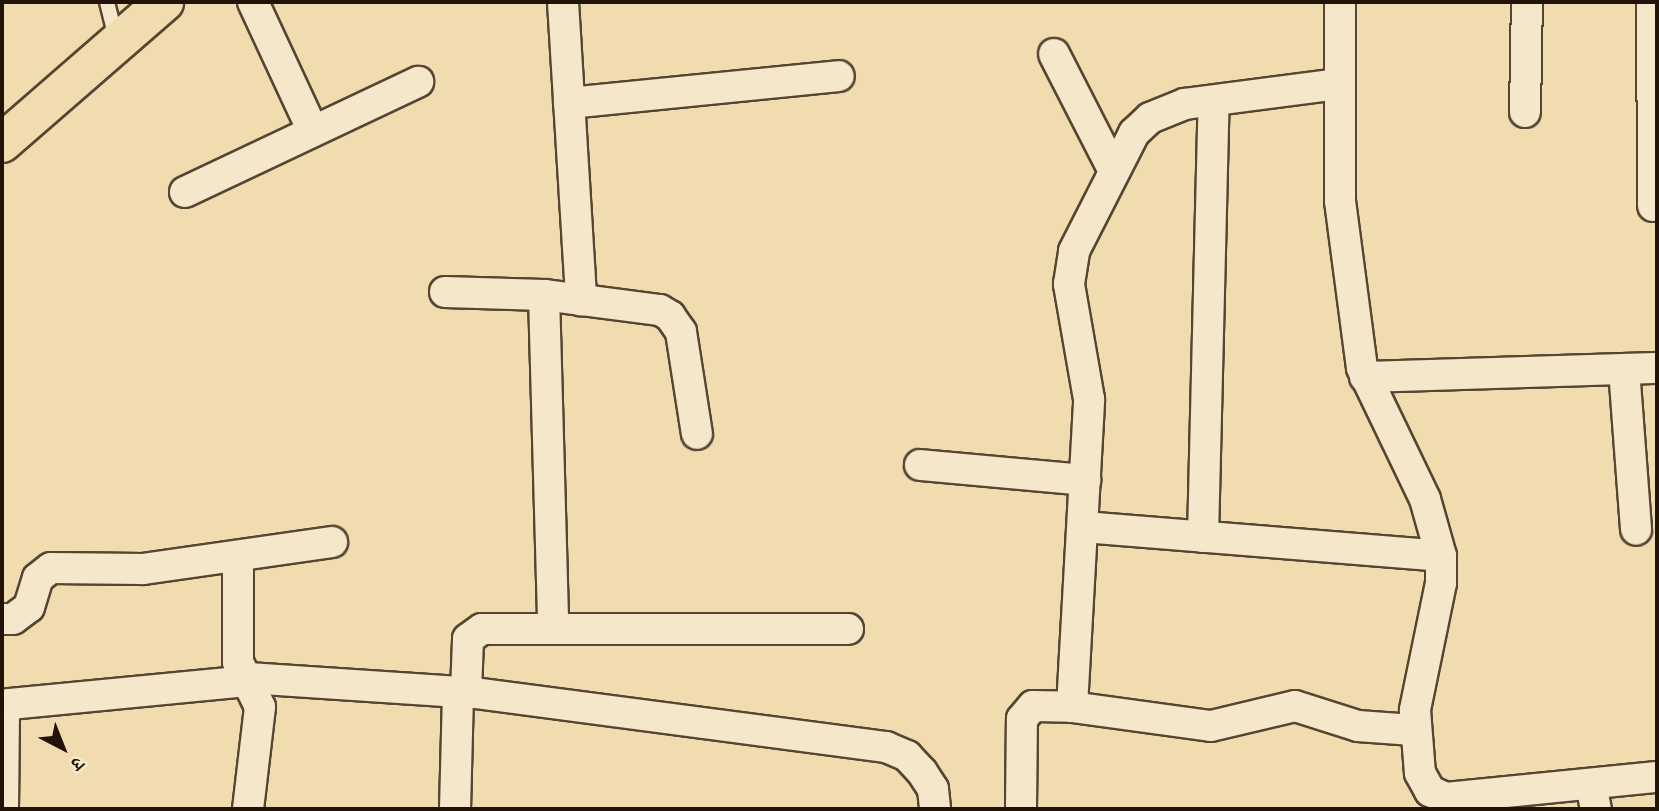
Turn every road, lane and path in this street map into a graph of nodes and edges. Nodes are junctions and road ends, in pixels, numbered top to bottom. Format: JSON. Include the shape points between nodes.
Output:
{"nodes":[{"id":1,"x":107,"y":2,"type":"edge"},
{"id":2,"x":164,"y":2,"type":"edge"},
{"id":3,"x":253,"y":2,"type":"edge"},
{"id":4,"x":563,"y":2,"type":"edge"},
{"id":5,"x":1340,"y":2,"type":"edge"},
{"id":6,"x":1527,"y":2,"type":"edge"},
{"id":7,"x":1652,"y":2,"type":"edge"},
{"id":8,"x":118,"y":43,"type":"junction"},
{"id":9,"x":1054,"y":54,"type":"dead end"},
{"id":10,"x":839,"y":76,"type":"dead end"},
{"id":11,"x":418,"y":82,"type":"dead end"},
{"id":12,"x":1338,"y":84,"type":"junction"},
{"id":13,"x":1214,"y":101,"type":"junction"},
{"id":14,"x":569,"y":103,"type":"junction"},
{"id":15,"x":1525,"y":112,"type":"dead end"},
{"id":16,"x":313,"y":131,"type":"junction"},
{"id":17,"x":2,"y":143,"type":"edge"},
{"id":18,"x":1114,"y":171,"type":"junction"},
{"id":19,"x":185,"y":192,"type":"dead end"},
{"id":20,"x":1653,"y":206,"type":"dead end"},
{"id":21,"x":445,"y":292,"type":"dead end"},
{"id":22,"x":544,"y":295,"type":"junction"},
{"id":23,"x":581,"y":300,"type":"junction"},
{"id":24,"x":1624,"y":369,"type":"junction"},
{"id":25,"x":1657,"y":369,"type":"edge"},
{"id":26,"x":1365,"y":377,"type":"junction"},
{"id":27,"x":697,"y":434,"type":"dead end"},
{"id":28,"x":920,"y":465,"type":"dead end"},
{"id":29,"x":1085,"y":480,"type":"junction"},
{"id":30,"x":1083,"y":527,"type":"junction"},
{"id":31,"x":1636,"y":530,"type":"dead end"},
{"id":32,"x":1203,"y":537,"type":"junction"},
{"id":33,"x":332,"y":542,"type":"dead end"},
{"id":34,"x":1441,"y":556,"type":"junction"},
{"id":35,"x":238,"y":557,"type":"junction"},
{"id":36,"x":2,"y":619,"type":"edge"},
{"id":37,"x":553,"y":627,"type":"junction"},
{"id":38,"x":848,"y":629,"type":"dead end"},
{"id":39,"x":249,"y":679,"type":"junction"},
{"id":40,"x":462,"y":692,"type":"junction"},
{"id":41,"x":1072,"y":707,"type":"junction"},
{"id":42,"x":1413,"y":730,"type":"junction"},
{"id":43,"x":1657,"y":777,"type":"edge"},
{"id":44,"x":1594,"y":797,"type":"edge"},
{"id":45,"x":3,"y":809,"type":"edge"},
{"id":46,"x":248,"y":809,"type":"edge"},
{"id":47,"x":455,"y":809,"type":"edge"},
{"id":48,"x":935,"y":809,"type":"edge"},
{"id":49,"x":1021,"y":809,"type":"edge"}],
"edges":[{"from":1,"to":8,"type":"lane"},
{"from":2,"to":8,"type":"main road"},
{"from":3,"to":16,"type":"street"},
{"from":4,"to":14,"type":"street"},
{"from":5,"to":12,"type":"street"},
{"from":6,"to":15,"type":"street"},
{"from":7,"to":20,"type":"street"},
{"from":8,"to":17,"type":"main road"},
{"from":9,"to":18,"type":"street"},
{"from":10,"to":14,"type":"street"},
{"from":11,"to":16,"type":"street"},
{"from":12,"to":13,"type":"street"},
{"from":12,"to":26,"type":"street","via":[[1341,213]]},
{"from":13,"to":18,"type":"street","via":[[1167,108],[1150,118],[1134,133]]},
{"from":13,"to":32,"type":"street"},
{"from":14,"to":23,"type":"street"},
{"from":16,"to":19,"type":"street"},
{"from":18,"to":29,"type":"street","via":[[1070,266],[1089,399]]},
{"from":21,"to":22,"type":"street"},
{"from":22,"to":23,"type":"street"},
{"from":22,"to":37,"type":"street"},
{"from":23,"to":27,"type":"street","via":[[660,310],[677,323]]},
{"from":24,"to":25,"type":"street"},
{"from":24,"to":26,"type":"street"},
{"from":24,"to":31,"type":"street"},
{"from":26,"to":34,"type":"street","via":[[1425,499]]},
{"from":28,"to":29,"type":"street"},
{"from":29,"to":30,"type":"street"},
{"from":30,"to":32,"type":"street"},
{"from":30,"to":41,"type":"street"},
{"from":32,"to":34,"type":"street"},
{"from":33,"to":35,"type":"street"},
{"from":34,"to":42,"type":"street","via":[[1441,583]]},
{"from":35,"to":36,"type":"street","via":[[143,569],[45,570],[29,607],[13,619]]},
{"from":35,"to":39,"type":"street","via":[[238,662]]},
{"from":37,"to":38,"type":"street"},
{"from":37,"to":40,"type":"street","via":[[474,633],[466,645]]},
{"from":39,"to":40,"type":"street"},
{"from":39,"to":45,"type":"street","via":[[9,704],[4,716]]},
{"from":39,"to":46,"type":"street","via":[[260,707]]},
{"from":40,"to":47,"type":"street"},
{"from":40,"to":48,"type":"street","via":[[886,747],[906,756],[922,772],[933,789]]},
{"from":41,"to":42,"type":"street","via":[[1211,726],[1295,706],[1358,726]]},
{"from":41,"to":49,"type":"street","via":[[1033,706],[1024,713]]},
{"from":42,"to":44,"type":"street","via":[[1420,773],[1438,796]]},
{"from":43,"to":44,"type":"street"}]}
